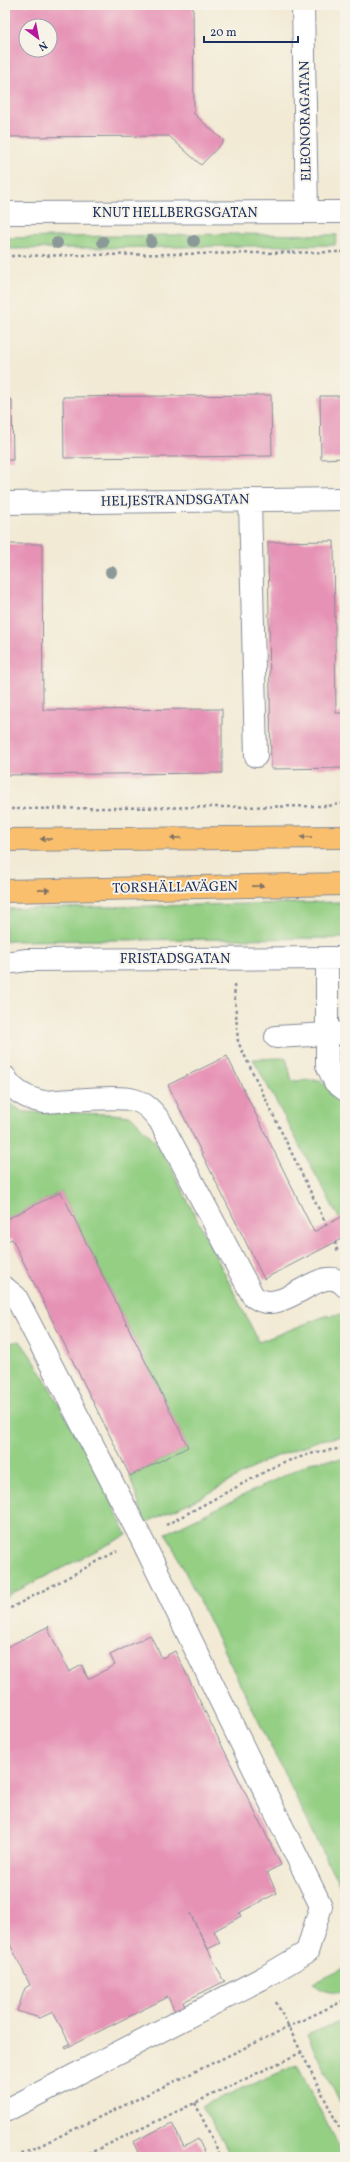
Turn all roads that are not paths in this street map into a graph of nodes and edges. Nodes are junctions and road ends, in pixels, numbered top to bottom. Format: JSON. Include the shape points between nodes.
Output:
{"nodes":[{"id":1,"x":303,"y":5,"type":"edge"},
{"id":2,"x":307,"y":212,"type":"junction"},
{"id":3,"x":345,"y":212,"type":"edge"},
{"id":4,"x":5,"y":213,"type":"edge"},
{"id":5,"x":345,"y":499,"type":"edge"},
{"id":6,"x":250,"y":500,"type":"junction"},
{"id":7,"x":5,"y":503,"type":"edge"},
{"id":8,"x":256,"y":756,"type":"dead end"},
{"id":9,"x":345,"y":837,"type":"edge"},
{"id":10,"x":5,"y":840,"type":"edge"},
{"id":11,"x":345,"y":884,"type":"edge"},
{"id":12,"x":5,"y":891,"type":"edge"},
{"id":13,"x":336,"y":958,"type":"edge"},
{"id":14,"x":5,"y":963,"type":"edge"},
{"id":15,"x":336,"y":1033,"type":"edge"},
{"id":16,"x":276,"y":1037,"type":"dead end"},
{"id":17,"x":5,"y":1077,"type":"edge"},
{"id":18,"x":345,"y":1090,"type":"edge"},
{"id":19,"x":345,"y":1286,"type":"edge"},
{"id":20,"x":5,"y":1288,"type":"edge"},
{"id":21,"x":5,"y":2112,"type":"edge"}],
"edges":[{"from":1,"to":2,"type":"street","name":"ELEONORAGATAN"},
{"from":2,"to":3,"type":"street","name":"KNUT HELLBERGSGATAN"},
{"from":2,"to":4,"type":"street","name":"KNUT HELLBERGSGATAN"},
{"from":5,"to":6,"type":"street","name":"HELJESTRANDSGATAN"},
{"from":6,"to":7,"type":"street","name":"HELJESTRANDSGATAN"},
{"from":6,"to":8,"type":"street"},
{"from":9,"to":10,"type":"main road","one_way":true},
{"from":12,"to":11,"type":"main road","name":"TORSHÄLLAVÄGEN","one_way":true},
{"from":13,"to":14,"type":"street","name":"FRISTADSGATAN","via":[[27,960]]},
{"from":13,"to":15,"type":"street"},
{"from":15,"to":16,"type":"street"},
{"from":15,"to":18,"type":"street","via":[[329,1071],[335,1082]]},
{"from":17,"to":19,"type":"street","via":[[20,1093],[44,1102],[123,1099],[144,1104],[160,1121],[253,1296],[261,1303],[269,1304],[281,1300],[321,1280],[332,1278]]},
{"from":20,"to":21,"type":"street","via":[[16,1297],[141,1538],[321,1906],[307,1952],[263,1978]]}]}
